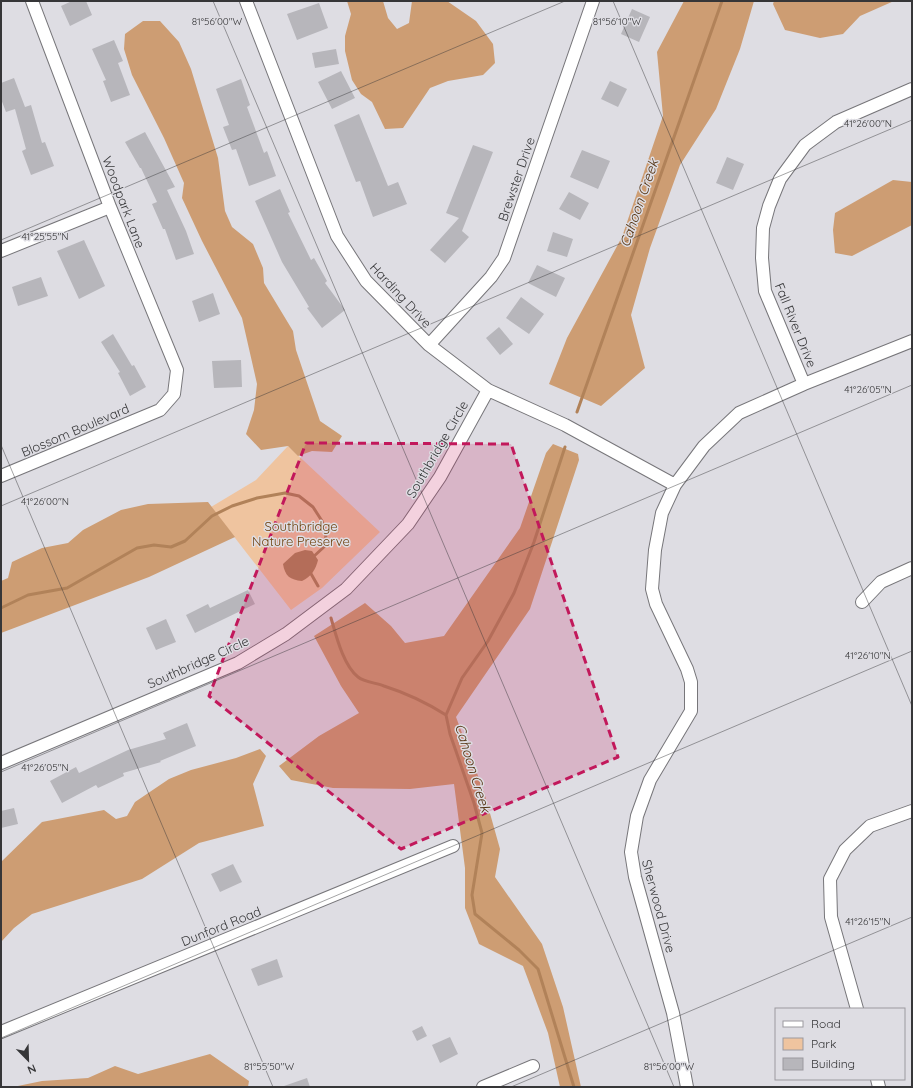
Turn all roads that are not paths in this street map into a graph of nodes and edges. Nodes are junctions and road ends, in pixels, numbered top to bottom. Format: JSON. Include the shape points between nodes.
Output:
{"nodes":[{"id":1,"x":32,"y":1,"type":"edge"},
{"id":2,"x":246,"y":1,"type":"edge"},
{"id":3,"x":593,"y":1,"type":"edge"},
{"id":4,"x":912,"y":89,"type":"edge"},
{"id":5,"x":110,"y":207,"type":"junction"},
{"id":6,"x":1,"y":251,"type":"edge"},
{"id":7,"x":912,"y":341,"type":"edge"},
{"id":8,"x":429,"y":345,"type":"junction"},
{"id":9,"x":804,"y":384,"type":"junction"},
{"id":10,"x":488,"y":390,"type":"junction"},
{"id":11,"x":160,"y":410,"type":"joint"},
{"id":12,"x":1,"y":476,"type":"edge"},
{"id":13,"x":675,"y":485,"type":"junction"},
{"id":14,"x":912,"y":568,"type":"edge"},
{"id":15,"x":862,"y":602,"type":"dead end"},
{"id":16,"x":1,"y":762,"type":"edge"},
{"id":17,"x":912,"y":811,"type":"edge"},
{"id":18,"x":453,"y":846,"type":"dead end"},
{"id":19,"x":858,"y":1008,"type":"edge"},
{"id":20,"x":1,"y":1032,"type":"edge"},
{"id":21,"x":533,"y":1066,"type":"dead end"},
{"id":22,"x":483,"y":1087,"type":"edge"},
{"id":23,"x":687,"y":1087,"type":"edge"}],
"edges":[{"from":1,"to":5,"type":"street","name":"Woodpark Lane"},
{"from":2,"to":8,"type":"street","name":"Harding Drive","via":[[337,236],[366,281]]},
{"from":3,"to":8,"type":"street","name":"Brewster Drive","via":[[504,258],[491,277]]},
{"from":4,"to":9,"type":"street","name":"Fall River Drive","via":[[836,122],[805,146],[780,179],[769,206],[763,228],[765,291]]},
{"from":5,"to":6,"type":"street"},
{"from":5,"to":11,"type":"street","name":"Woodpark Lane","via":[[177,370],[174,394]]},
{"from":7,"to":9,"type":"street","name":"Sherwood Drive"},
{"from":8,"to":10,"type":"street","name":"Harding Drive"},
{"from":9,"to":13,"type":"street","name":"Sherwood Drive","via":[[739,413],[704,446]]},
{"from":10,"to":13,"type":"street","name":"Harding Drive","via":[[565,425]]},
{"from":10,"to":16,"type":"street","name":"Southbridge Circle","via":[[440,477],[408,524],[346,589],[286,634],[238,663]]},
{"from":11,"to":12,"type":"street","name":"Blossom Boulevard"},
{"from":13,"to":23,"type":"street","name":"Sherwood Drive","via":[[662,513],[655,550],[652,589],[656,604],[687,669],[691,682],[691,711],[650,780],[637,816],[631,852],[635,877],[673,1013]]},
{"from":14,"to":15,"type":"street","via":[[881,582]]},
{"from":17,"to":19,"type":"street","via":[[870,826],[844,850],[830,879],[831,917]]},
{"from":18,"to":20,"type":"street","name":"Dunford Road"},
{"from":21,"to":22,"type":"street"}]}
